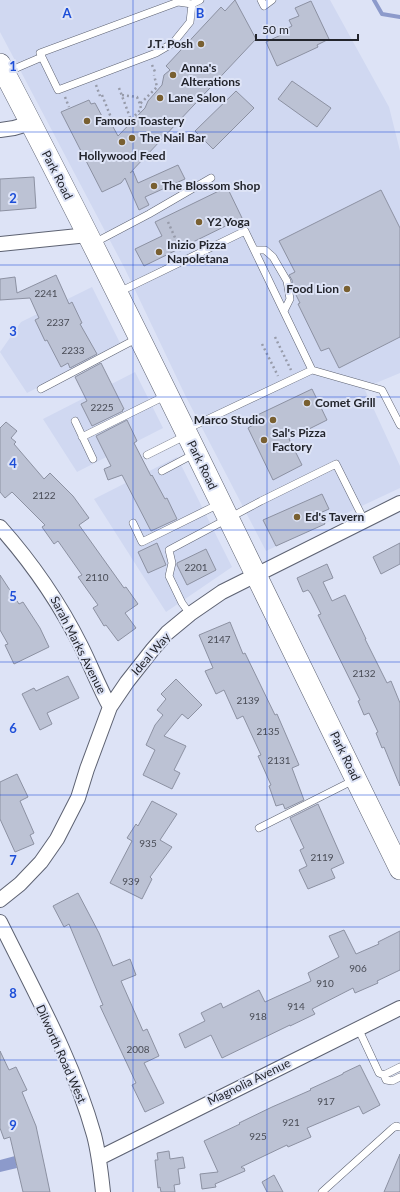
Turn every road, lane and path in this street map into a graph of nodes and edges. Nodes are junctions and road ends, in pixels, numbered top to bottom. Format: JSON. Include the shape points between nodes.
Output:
{"nodes":[{"id":1,"x":200,"y":0,"type":"edge"},
{"id":2,"x":261,"y":0,"type":"edge"},
{"id":3,"x":272,"y":0,"type":"edge"},
{"id":4,"x":192,"y":4,"type":"junction"},
{"id":5,"x":42,"y":57,"type":"junction"},
{"id":6,"x":2,"y":68,"type":"edge"},
{"id":7,"x":154,"y":75,"type":"dead end"},
{"id":8,"x":119,"y":88,"type":"dead end"},
{"id":9,"x":102,"y":95,"type":"dead end"},
{"id":10,"x":122,"y":96,"type":"junction"},
{"id":11,"x":140,"y":104,"type":"junction"},
{"id":12,"x":131,"y":120,"type":"junction"},
{"id":13,"x":31,"y":122,"type":"junction"},
{"id":14,"x":0,"y":130,"type":"edge"},
{"id":15,"x":210,"y":178,"type":"dead end"},
{"id":16,"x":168,"y":222,"type":"dead end"},
{"id":17,"x":90,"y":240,"type":"junction"},
{"id":18,"x":0,"y":244,"type":"edge"},
{"id":19,"x":254,"y":250,"type":"junction"},
{"id":20,"x":182,"y":251,"type":"dead end"},
{"id":21,"x":117,"y":293,"type":"junction"},
{"id":22,"x":284,"y":311,"type":"junction"},
{"id":23,"x":275,"y":337,"type":"dead end"},
{"id":24,"x":138,"y":338,"type":"junction"},
{"id":25,"x":262,"y":344,"type":"dead end"},
{"id":26,"x":312,"y":370,"type":"junction"},
{"id":27,"x":295,"y":378,"type":"junction"},
{"id":28,"x":282,"y":384,"type":"junction"},
{"id":29,"x":41,"y":388,"type":"dead end"},
{"id":30,"x":167,"y":395,"type":"junction"},
{"id":31,"x":75,"y":421,"type":"dead end"},
{"id":32,"x":400,"y":425,"type":"edge"},
{"id":33,"x":82,"y":437,"type":"junction"},
{"id":34,"x":189,"y":440,"type":"junction"},
{"id":35,"x":147,"y":455,"type":"dead end"},
{"id":36,"x":93,"y":459,"type":"dead end"},
{"id":37,"x":162,"y":470,"type":"dead end"},
{"id":38,"x":400,"y":503,"type":"edge"},
{"id":39,"x":225,"y":511,"type":"junction"},
{"id":40,"x":364,"y":520,"type":"junction"},
{"id":41,"x":133,"y":523,"type":"dead end"},
{"id":42,"x":0,"y":527,"type":"edge"},
{"id":43,"x":256,"y":574,"type":"junction"},
{"id":44,"x":190,"y":614,"type":"junction"},
{"id":45,"x":110,"y":707,"type":"junction"},
{"id":46,"x":356,"y":779,"type":"junction"},
{"id":47,"x":259,"y":828,"type":"dead end"},
{"id":48,"x":400,"y":869,"type":"edge"},
{"id":49,"x":0,"y":900,"type":"edge"},
{"id":50,"x":0,"y":922,"type":"edge"},
{"id":51,"x":400,"y":1008,"type":"edge"},
{"id":52,"x":358,"y":1028,"type":"junction"},
{"id":53,"x":400,"y":1068,"type":"edge"},
{"id":54,"x":384,"y":1076,"type":"junction"},
{"id":55,"x":400,"y":1077,"type":"edge"},
{"id":56,"x":400,"y":1127,"type":"edge"},
{"id":57,"x":99,"y":1158,"type":"junction"},
{"id":58,"x":103,"y":1192,"type":"edge"},
{"id":59,"x":322,"y":1192,"type":"edge"}],
"edges":[{"from":1,"to":4,"type":"lane"},
{"from":2,"to":3,"type":"lane","via":[[264,6]]},
{"from":4,"to":5,"type":"lane","via":[[178,2],[40,53]]},
{"from":4,"to":5,"type":"lane","via":[[190,22],[173,43],[156,53],[58,90]]},
{"from":5,"to":6,"type":"lane"},
{"from":6,"to":13,"type":"street","name":"Park Road"},
{"from":7,"to":11,"type":"path","via":[[157,88]]},
{"from":8,"to":10,"type":"path"},
{"from":9,"to":12,"type":"path","via":[[116,125]]},
{"from":10,"to":11,"type":"path","via":[[137,97]]},
{"from":10,"to":12,"type":"path"},
{"from":11,"to":12,"type":"path","via":[[141,109]]},
{"from":13,"to":14,"type":"street"},
{"from":13,"to":17,"type":"street","name":"Park Road"},
{"from":15,"to":17,"type":"lane","via":[[149,214]]},
{"from":16,"to":20,"type":"path"},
{"from":17,"to":18,"type":"street"},
{"from":17,"to":21,"type":"street","name":"Park Road"},
{"from":19,"to":21,"type":"lane","via":[[245,231]]},
{"from":19,"to":22,"type":"lane"},
{"from":19,"to":22,"type":"lane","via":[[265,250],[273,257],[287,280],[290,299]]},
{"from":21,"to":24,"type":"street","name":"Park Road"},
{"from":22,"to":26,"type":"lane"},
{"from":23,"to":27,"type":"path"},
{"from":24,"to":29,"type":"lane"},
{"from":24,"to":30,"type":"street","name":"Park Road"},
{"from":25,"to":28,"type":"path"},
{"from":26,"to":27,"type":"lane"},
{"from":26,"to":32,"type":"lane","via":[[382,390]]},
{"from":27,"to":28,"type":"lane"},
{"from":28,"to":34,"type":"lane"},
{"from":30,"to":33,"type":"lane"},
{"from":30,"to":34,"type":"street","name":"Park Road"},
{"from":31,"to":33,"type":"lane"},
{"from":33,"to":36,"type":"lane"},
{"from":34,"to":35,"type":"lane"},
{"from":34,"to":37,"type":"lane"},
{"from":34,"to":39,"type":"street","name":"Park Road"},
{"from":38,"to":40,"type":"street","name":"Ideal Way"},
{"from":39,"to":40,"type":"lane","via":[[261,501],[336,464]]},
{"from":39,"to":41,"type":"lane","via":[[142,542]]},
{"from":39,"to":43,"type":"street","name":"Park Road"},
{"from":39,"to":44,"type":"lane","via":[[169,550],[172,563],[169,576]]},
{"from":40,"to":43,"type":"street","name":"Ideal Way"},
{"from":42,"to":45,"type":"street","name":"Sarah Marks Avenue","via":[[46,585],[81,646]]},
{"from":43,"to":44,"type":"street","name":"Ideal Way","via":[[222,592]]},
{"from":43,"to":46,"type":"street","name":"Park Road"},
{"from":44,"to":45,"type":"street","name":"Ideal Way","via":[[167,633],[153,649]]},
{"from":45,"to":49,"type":"street","name":"Ideal Way","via":[[78,798],[65,826],[41,862]]},
{"from":46,"to":47,"type":"lane"},
{"from":46,"to":48,"type":"street","name":"Park Road"},
{"from":50,"to":57,"type":"street","name":"Dilworth Road West","via":[[72,1072]]},
{"from":51,"to":52,"type":"street","name":"Magnolia Avenue"},
{"from":52,"to":54,"type":"lane","via":[[379,1073]]},
{"from":52,"to":57,"type":"street","name":"Magnolia Avenue"},
{"from":53,"to":54,"type":"lane"},
{"from":54,"to":55,"type":"lane","via":[[386,1080],[392,1081]]},
{"from":56,"to":59,"type":"lane","via":[[393,1128]]},
{"from":57,"to":58,"type":"street","name":"Dilworth Road West"}]}
